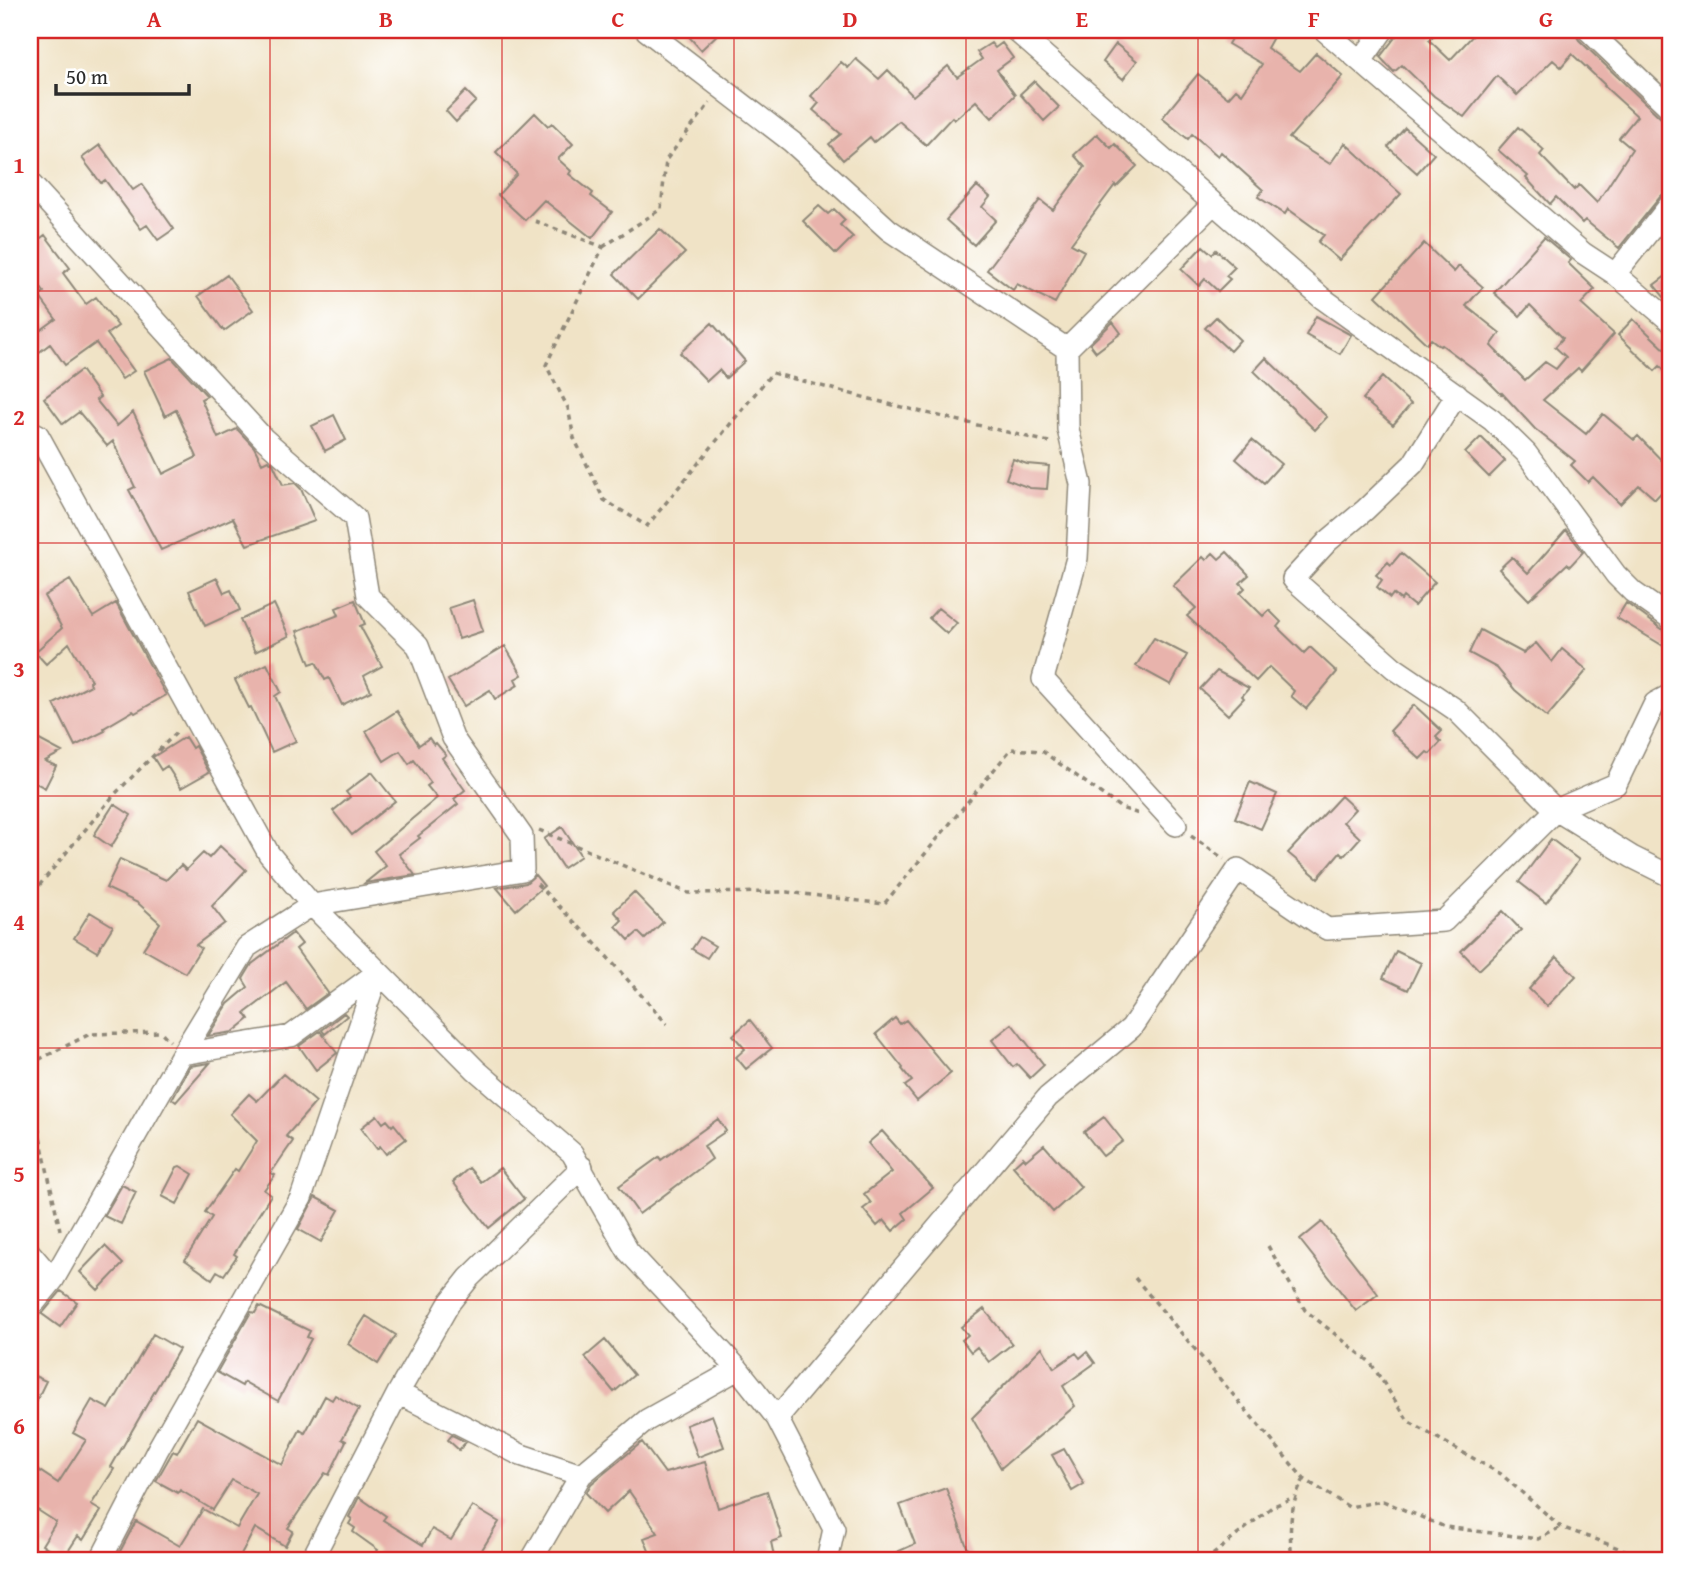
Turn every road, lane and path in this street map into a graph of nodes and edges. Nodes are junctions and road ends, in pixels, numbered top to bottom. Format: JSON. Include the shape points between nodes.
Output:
{"nodes":[{"id":1,"x":646,"y":30,"type":"edge"},
{"id":2,"x":1014,"y":30,"type":"edge"},
{"id":3,"x":1324,"y":30,"type":"edge"},
{"id":4,"x":1383,"y":30,"type":"edge"},
{"id":5,"x":1588,"y":30,"type":"edge"},
{"id":6,"x":1362,"y":61,"type":"junction"},
{"id":7,"x":721,"y":89,"type":"junction"},
{"id":8,"x":1670,"y":107,"type":"edge"},
{"id":9,"x":30,"y":183,"type":"edge"},
{"id":10,"x":1213,"y":204,"type":"junction"},
{"id":11,"x":1670,"y":205,"type":"edge"},
{"id":12,"x":535,"y":220,"type":"dead end"},
{"id":13,"x":604,"y":247,"type":"junction"},
{"id":14,"x":1615,"y":274,"type":"junction"},
{"id":15,"x":1670,"y":321,"type":"edge"},
{"id":16,"x":1068,"y":349,"type":"junction"},
{"id":17,"x":1457,"y":394,"type":"junction"},
{"id":18,"x":32,"y":438,"type":"edge"},
{"id":19,"x":1072,"y":447,"type":"junction"},
{"id":20,"x":1670,"y":618,"type":"edge"},
{"id":21,"x":1670,"y":695,"type":"edge"},
{"id":22,"x":192,"y":715,"type":"junction"},
{"id":23,"x":1556,"y":810,"type":"junction"},
{"id":24,"x":508,"y":815,"type":"junction"},
{"id":25,"x":1143,"y":815,"type":"dead end"},
{"id":26,"x":1176,"y":825,"type":"joint"},
{"id":27,"x":1238,"y":869,"type":"junction"},
{"id":28,"x":523,"y":870,"type":"junction"},
{"id":29,"x":1670,"y":876,"type":"edge"},
{"id":30,"x":30,"y":903,"type":"edge"},
{"id":31,"x":312,"y":905,"type":"junction"},
{"id":32,"x":378,"y":972,"type":"junction"},
{"id":33,"x":667,"y":1024,"type":"dead end"},
{"id":34,"x":182,"y":1054,"type":"junction"},
{"id":35,"x":30,"y":1065,"type":"edge"},
{"id":36,"x":30,"y":1089,"type":"edge"},
{"id":37,"x":582,"y":1167,"type":"junction"},
{"id":38,"x":1268,"y":1246,"type":"dead end"},
{"id":39,"x":30,"y":1253,"type":"edge"},
{"id":40,"x":66,"y":1256,"type":"junction"},
{"id":41,"x":1135,"y":1278,"type":"dead end"},
{"id":42,"x":53,"y":1280,"type":"junction"},
{"id":43,"x":30,"y":1308,"type":"edge"},
{"id":44,"x":738,"y":1368,"type":"junction"},
{"id":45,"x":398,"y":1393,"type":"junction"},
{"id":46,"x":777,"y":1418,"type":"junction"},
{"id":47,"x":581,"y":1475,"type":"junction"},
{"id":48,"x":1304,"y":1479,"type":"junction"},
{"id":49,"x":1294,"y":1497,"type":"junction"},
{"id":50,"x":1561,"y":1527,"type":"junction"},
{"id":51,"x":100,"y":1561,"type":"edge"},
{"id":52,"x":311,"y":1561,"type":"edge"},
{"id":53,"x":531,"y":1561,"type":"edge"},
{"id":54,"x":827,"y":1561,"type":"edge"},
{"id":55,"x":1205,"y":1561,"type":"edge"},
{"id":56,"x":1292,"y":1561,"type":"edge"},
{"id":57,"x":1654,"y":1561,"type":"edge"}],
"edges":[{"from":1,"to":7,"type":"street"},
{"from":2,"to":10,"type":"street"},
{"from":3,"to":6,"type":"street"},
{"from":4,"to":6,"type":"street"},
{"from":5,"to":8,"type":"street"},
{"from":6,"to":14,"type":"street","via":[[1583,253]]},
{"from":7,"to":13,"type":"path","via":[[666,160],[661,209]]},
{"from":7,"to":16,"type":"street","via":[[792,142],[890,230]]},
{"from":9,"to":24,"type":"street","via":[[264,439],[355,518],[368,596],[418,646],[453,738]]},
{"from":10,"to":16,"type":"street"},
{"from":10,"to":17,"type":"street","via":[[1322,299]]},
{"from":11,"to":14,"type":"street"},
{"from":12,"to":13,"type":"path"},
{"from":13,"to":19,"type":"path","via":[[546,365],[604,500],[647,526],[772,373]]},
{"from":14,"to":15,"type":"street"},
{"from":16,"to":19,"type":"street"},
{"from":17,"to":20,"type":"street","via":[[1526,453],[1616,575]]},
{"from":17,"to":23,"type":"street","via":[[1413,464],[1293,579],[1394,668],[1456,710]]},
{"from":18,"to":22,"type":"street"},
{"from":19,"to":26,"type":"street","via":[[1080,484],[1077,558],[1043,679]]},
{"from":21,"to":23,"type":"street","via":[[1655,703],[1616,784]]},
{"from":22,"to":30,"type":"path","via":[[114,795],[37,888]]},
{"from":22,"to":31,"type":"street","via":[[270,855]]},
{"from":23,"to":27,"type":"street","via":[[1444,920],[1327,929]]},
{"from":23,"to":29,"type":"street"},
{"from":24,"to":25,"type":"path","via":[[688,893],[787,892],[884,904],[1011,749],[1042,751],[1121,808]]},
{"from":24,"to":28,"type":"street","via":[[522,836]]},
{"from":26,"to":27,"type":"path"},
{"from":27,"to":46,"type":"street","via":[[1131,1028],[1048,1097]]},
{"from":28,"to":31,"type":"street"},
{"from":28,"to":33,"type":"path"},
{"from":31,"to":32,"type":"street"},
{"from":31,"to":34,"type":"street","via":[[247,947]]},
{"from":32,"to":34,"type":"street","via":[[291,1036]]},
{"from":32,"to":37,"type":"street"},
{"from":32,"to":51,"type":"street","via":[[302,1198],[158,1449]]},
{"from":34,"to":35,"type":"path","via":[[161,1032],[90,1034]]},
{"from":34,"to":40,"type":"street"},
{"from":36,"to":40,"type":"path"},
{"from":37,"to":44,"type":"street","via":[[628,1251]]},
{"from":37,"to":45,"type":"street","via":[[469,1278],[450,1302]]},
{"from":38,"to":50,"type":"path","via":[[1305,1310],[1370,1362],[1409,1422],[1501,1474]]},
{"from":39,"to":42,"type":"street"},
{"from":40,"to":42,"type":"street"},
{"from":41,"to":48,"type":"path"},
{"from":42,"to":43,"type":"street"},
{"from":44,"to":46,"type":"street"},
{"from":44,"to":47,"type":"street","via":[[647,1420]]},
{"from":45,"to":47,"type":"street","via":[[522,1455]]},
{"from":45,"to":52,"type":"street"},
{"from":46,"to":54,"type":"street","via":[[834,1529]]},
{"from":47,"to":53,"type":"street"},
{"from":48,"to":49,"type":"path"},
{"from":48,"to":50,"type":"path","via":[[1349,1507],[1382,1500],[1445,1527],[1538,1539]]},
{"from":49,"to":55,"type":"path","via":[[1272,1507]]},
{"from":49,"to":56,"type":"path"},
{"from":50,"to":57,"type":"path"}]}
